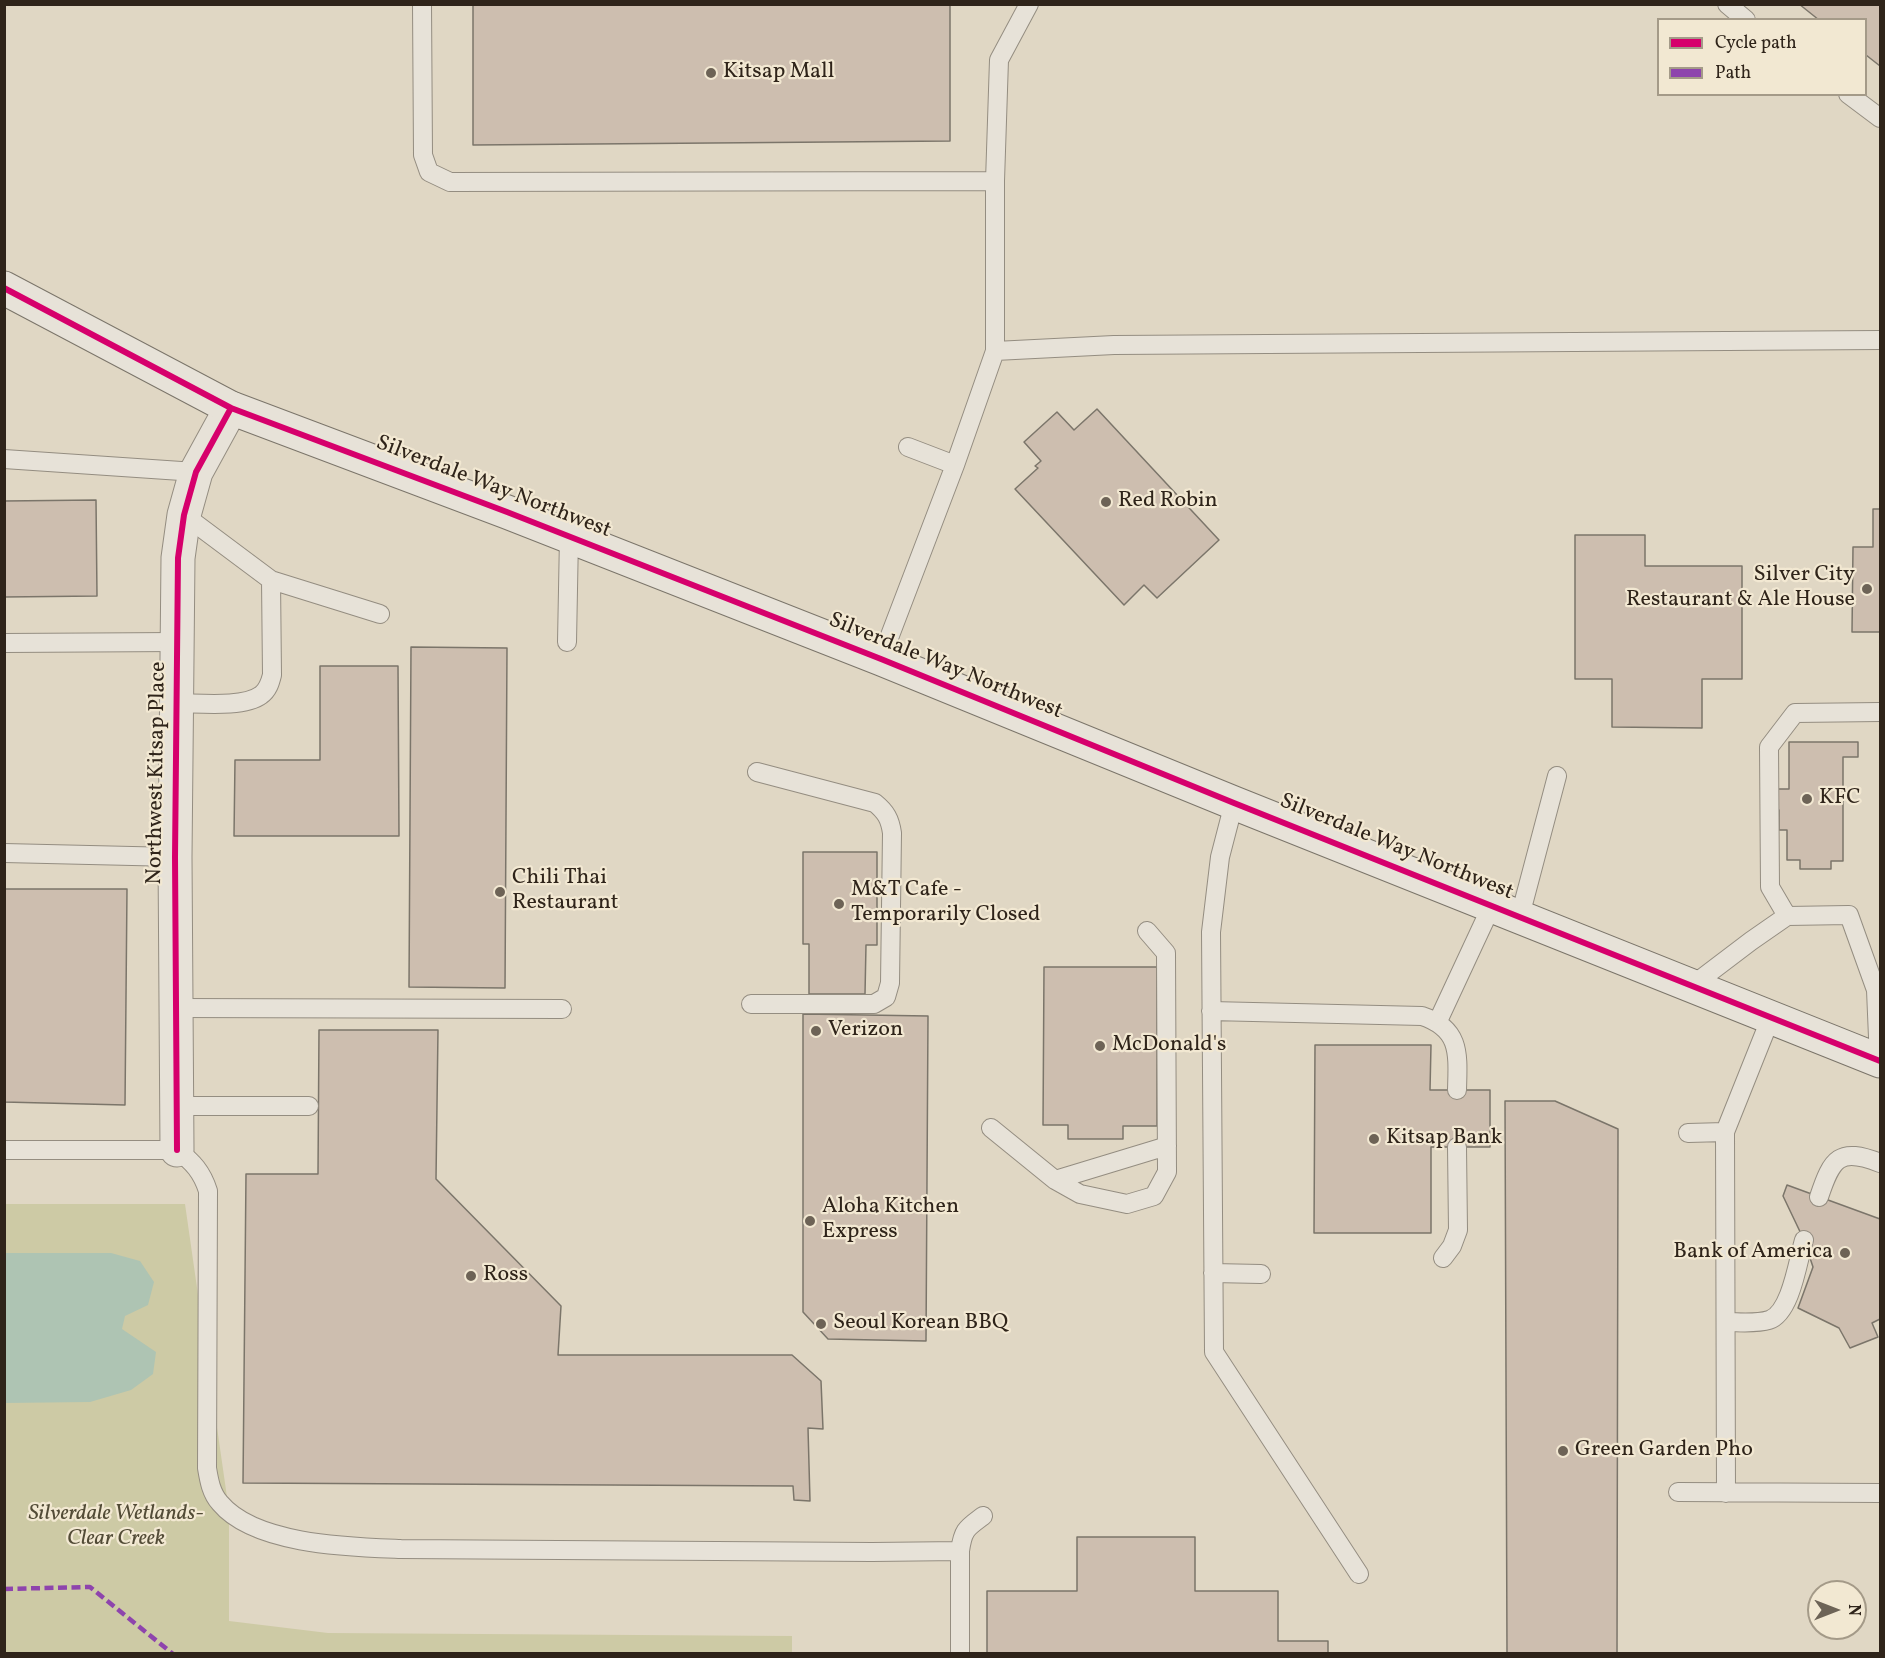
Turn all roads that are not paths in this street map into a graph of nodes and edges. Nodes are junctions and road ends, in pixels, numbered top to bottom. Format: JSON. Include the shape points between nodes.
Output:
{"nodes":[{"id":1,"x":422,"y":4,"type":"edge"},
{"id":2,"x":1029,"y":4,"type":"edge"},
{"id":3,"x":1727,"y":4,"type":"edge"},
{"id":4,"x":1744,"y":18,"type":"edge"},
{"id":5,"x":1851,"y":96,"type":"edge"},
{"id":6,"x":1881,"y":118,"type":"edge"},
{"id":7,"x":995,"y":181,"type":"junction"},
{"id":8,"x":4,"y":288,"type":"edge"},
{"id":9,"x":1881,"y":340,"type":"edge"},
{"id":10,"x":995,"y":351,"type":"junction"},
{"id":11,"x":231,"y":408,"type":"junction"},
{"id":12,"x":908,"y":447,"type":"dead end"},
{"id":13,"x":4,"y":459,"type":"edge"},
{"id":14,"x":955,"y":465,"type":"junction"},
{"id":15,"x":196,"y":472,"type":"junction"},
{"id":16,"x":184,"y":514,"type":"junction"},
{"id":17,"x":569,"y":537,"type":"junction"},
{"id":18,"x":271,"y":580,"type":"junction"},
{"id":19,"x":380,"y":614,"type":"dead end"},
{"id":20,"x":177,"y":642,"type":"junction"},
{"id":21,"x":567,"y":642,"type":"dead end"},
{"id":22,"x":4,"y":643,"type":"edge"},
{"id":23,"x":881,"y":659,"type":"junction"},
{"id":24,"x":177,"y":704,"type":"junction"},
{"id":25,"x":1881,"y":712,"type":"edge"},
{"id":26,"x":757,"y":772,"type":"dead end"},
{"id":27,"x":1557,"y":776,"type":"dead end"},
{"id":28,"x":1234,"y":803,"type":"junction"},
{"id":29,"x":4,"y":853,"type":"edge"},
{"id":30,"x":175,"y":857,"type":"junction"},
{"id":31,"x":1506,"y":911,"type":"junction"},
{"id":32,"x":1787,"y":916,"type":"junction"},
{"id":33,"x":1147,"y":931,"type":"dead end"},
{"id":34,"x":1693,"y":985,"type":"junction"},
{"id":35,"x":750,"y":1004,"type":"dead end"},
{"id":36,"x":176,"y":1008,"type":"junction"},
{"id":37,"x":562,"y":1009,"type":"dead end"},
{"id":38,"x":1211,"y":1011,"type":"junction"},
{"id":39,"x":1771,"y":1017,"type":"junction"},
{"id":40,"x":1438,"y":1021,"type":"junction"},
{"id":41,"x":1880,"y":1061,"type":"edge"},
{"id":42,"x":1457,"y":1090,"type":"dead end"},
{"id":43,"x":177,"y":1106,"type":"junction"},
{"id":44,"x":309,"y":1106,"type":"dead end"},
{"id":45,"x":991,"y":1128,"type":"dead end"},
{"id":46,"x":1725,"y":1132,"type":"junction"},
{"id":47,"x":1688,"y":1133,"type":"dead end"},
{"id":48,"x":1167,"y":1146,"type":"junction"},
{"id":49,"x":1457,"y":1147,"type":"dead end"},
{"id":50,"x":4,"y":1150,"type":"edge"},
{"id":51,"x":177,"y":1150,"type":"junction"},
{"id":52,"x":1881,"y":1163,"type":"edge"},
{"id":53,"x":1055,"y":1180,"type":"junction"},
{"id":54,"x":1819,"y":1197,"type":"dead end"},
{"id":55,"x":1804,"y":1240,"type":"dead end"},
{"id":56,"x":1443,"y":1258,"type":"dead end"},
{"id":57,"x":1213,"y":1273,"type":"junction"},
{"id":58,"x":1261,"y":1274,"type":"dead end"},
{"id":59,"x":1726,"y":1322,"type":"junction"},
{"id":60,"x":1678,"y":1492,"type":"dead end"},
{"id":61,"x":1726,"y":1493,"type":"junction"},
{"id":62,"x":1881,"y":1493,"type":"edge"},
{"id":63,"x":983,"y":1516,"type":"dead end"},
{"id":64,"x":960,"y":1551,"type":"junction"},
{"id":65,"x":1359,"y":1574,"type":"dead end"},
{"id":66,"x":960,"y":1653,"type":"edge"}],
"edges":[{"from":1,"to":7,"type":"lane","via":[[423,155],[429,172],[450,182]]},
{"from":2,"to":7,"type":"lane","via":[[999,60]]},
{"from":3,"to":4,"type":"lane"},
{"from":5,"to":6,"type":"lane"},
{"from":7,"to":10,"type":"lane"},
{"from":8,"to":11,"type":"main road","name":"Silverdale Way Northwest"},
{"from":9,"to":10,"type":"lane","via":[[1114,345]]},
{"from":10,"to":14,"type":"lane"},
{"from":11,"to":15,"type":"main road","name":"Northwest Kitsap Place"},
{"from":11,"to":17,"type":"main road","name":"Silverdale Way Northwest"},
{"from":12,"to":14,"type":"lane"},
{"from":13,"to":15,"type":"lane"},
{"from":14,"to":23,"type":"lane"},
{"from":15,"to":16,"type":"main road","name":"Northwest Kitsap Place"},
{"from":16,"to":18,"type":"lane"},
{"from":16,"to":20,"type":"main road","name":"Northwest Kitsap Place","via":[[178,558]]},
{"from":17,"to":21,"type":"lane"},
{"from":17,"to":23,"type":"main road","name":"Silverdale Way Northwest"},
{"from":18,"to":19,"type":"lane"},
{"from":18,"to":24,"type":"lane","via":[[269,686],[262,695],[242,702]]},
{"from":20,"to":22,"type":"lane"},
{"from":20,"to":24,"type":"main road","name":"Northwest Kitsap Place"},
{"from":23,"to":28,"type":"main road","name":"Silverdale Way Northwest"},
{"from":24,"to":30,"type":"main road","name":"Northwest Kitsap Place"},
{"from":25,"to":32,"type":"lane","via":[[1795,713],[1769,747],[1770,887]]},
{"from":26,"to":35,"type":"lane","via":[[875,803],[891,821],[890,983],[886,997],[874,1004]]},
{"from":27,"to":31,"type":"lane"},
{"from":28,"to":31,"type":"main road","name":"Silverdale Way Northwest"},
{"from":28,"to":38,"type":"lane","via":[[1220,857],[1211,932]]},
{"from":29,"to":30,"type":"lane"},
{"from":30,"to":36,"type":"main road","name":"Northwest Kitsap Place"},
{"from":31,"to":34,"type":"main road","name":"Silverdale Way Northwest"},
{"from":31,"to":40,"type":"lane"},
{"from":32,"to":34,"type":"lane"},
{"from":32,"to":41,"type":"lane","via":[[1849,915],[1876,990]]},
{"from":33,"to":48,"type":"lane","via":[[1166,953]]},
{"from":34,"to":39,"type":"main road","name":"Silverdale Way Northwest"},
{"from":36,"to":37,"type":"lane"},
{"from":36,"to":43,"type":"main road","name":"Northwest Kitsap Place"},
{"from":38,"to":40,"type":"lane","via":[[1422,1016]]},
{"from":38,"to":57,"type":"lane"},
{"from":39,"to":41,"type":"main road","name":"Silverdale Way Northwest"},
{"from":39,"to":46,"type":"lane"},
{"from":40,"to":42,"type":"lane","via":[[1452,1036],[1458,1056]]},
{"from":43,"to":44,"type":"lane"},
{"from":43,"to":51,"type":"main road","name":"Northwest Kitsap Place"},
{"from":45,"to":53,"type":"lane"},
{"from":46,"to":47,"type":"lane"},
{"from":46,"to":59,"type":"lane"},
{"from":48,"to":53,"type":"lane"},
{"from":48,"to":53,"type":"lane","via":[[1167,1172],[1154,1196],[1136,1202],[1127,1204],[1080,1194]]},
{"from":49,"to":56,"type":"lane","via":[[1458,1230]]},
{"from":50,"to":51,"type":"lane"},
{"from":51,"to":64,"type":"lane","via":[[196,1166],[208,1191],[207,1468],[219,1502],[245,1521],[285,1538],[376,1548]]},
{"from":52,"to":54,"type":"lane","via":[[1863,1156],[1841,1158],[1832,1164]]},
{"from":55,"to":59,"type":"lane","via":[[1789,1296],[1780,1313],[1770,1320]]},
{"from":57,"to":58,"type":"lane"},
{"from":57,"to":65,"type":"lane","via":[[1214,1352]]},
{"from":59,"to":61,"type":"lane"},
{"from":60,"to":61,"type":"lane"},
{"from":61,"to":62,"type":"lane"},
{"from":63,"to":64,"type":"lane","via":[[966,1529]]},
{"from":64,"to":66,"type":"lane"}]}
